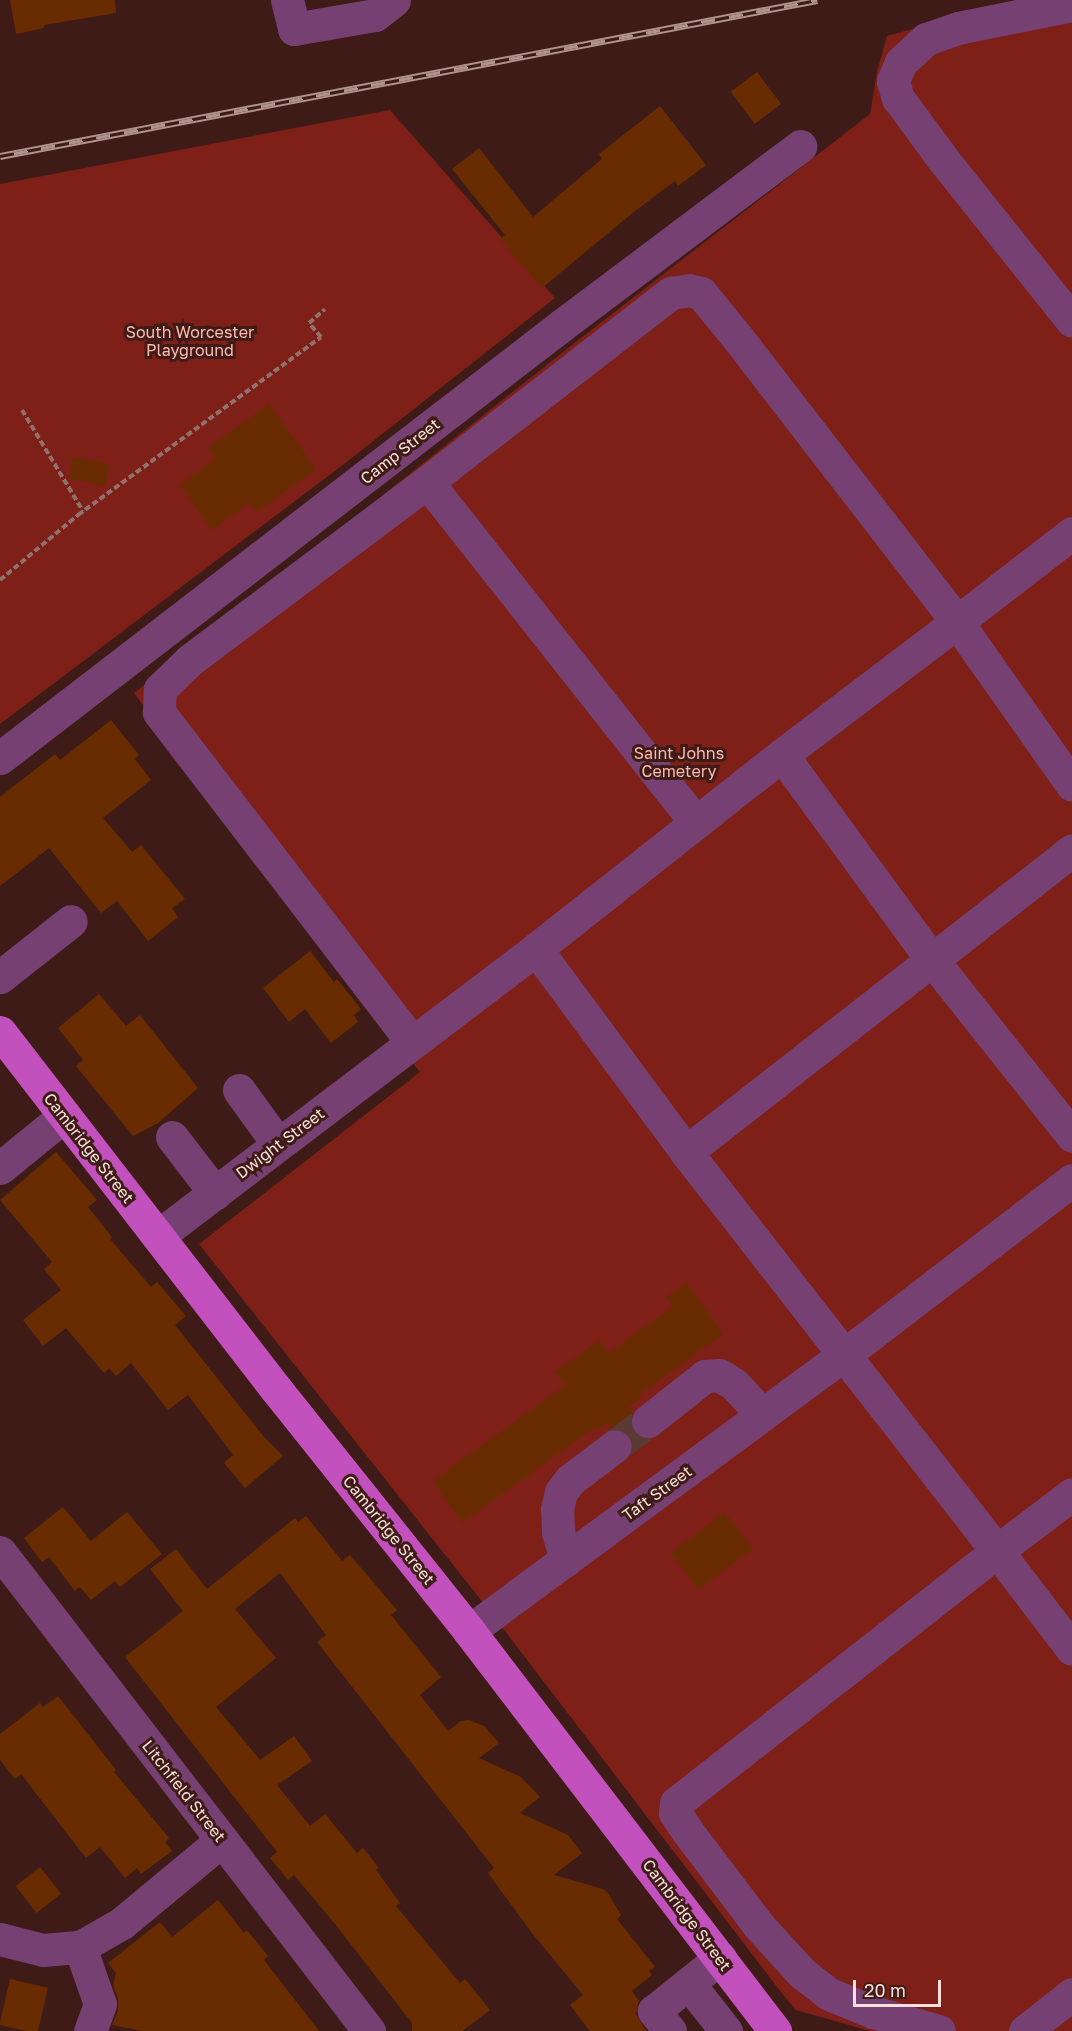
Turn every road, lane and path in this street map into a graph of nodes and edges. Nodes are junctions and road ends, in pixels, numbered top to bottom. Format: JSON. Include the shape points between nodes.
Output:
{"nodes":[{"id":1,"x":287,"y":0,"type":"edge"},
{"id":2,"x":394,"y":0,"type":"edge"},
{"id":3,"x":1066,"y":15,"type":"edge"},
{"id":4,"x":800,"y":146,"type":"dead end"},
{"id":5,"x":325,"y":309,"type":"dead end"},
{"id":6,"x":1072,"y":321,"type":"edge"},
{"id":7,"x":22,"y":410,"type":"dead end"},
{"id":8,"x":427,"y":482,"type":"junction"},
{"id":9,"x":83,"y":511,"type":"junction"},
{"id":10,"x":1072,"y":533,"type":"edge"},
{"id":11,"x":0,"y":580,"type":"edge"},
{"id":12,"x":957,"y":622,"type":"junction"},
{"id":13,"x":782,"y":755,"type":"junction"},
{"id":14,"x":0,"y":758,"type":"edge"},
{"id":15,"x":1072,"y":784,"type":"edge"},
{"id":16,"x":696,"y":823,"type":"junction"},
{"id":17,"x":1072,"y":850,"type":"edge"},
{"id":18,"x":71,"y":921,"type":"dead end"},
{"id":19,"x":536,"y":949,"type":"junction"},
{"id":20,"x":933,"y":961,"type":"junction"},
{"id":21,"x":0,"y":977,"type":"edge"},
{"id":22,"x":0,"y":1032,"type":"edge"},
{"id":23,"x":407,"y":1046,"type":"junction"},
{"id":24,"x":239,"y":1090,"type":"dead end"},
{"id":25,"x":64,"y":1116,"type":"junction"},
{"id":26,"x":1072,"y":1136,"type":"edge"},
{"id":27,"x":172,"y":1137,"type":"dead end"},
{"id":28,"x":279,"y":1144,"type":"junction"},
{"id":29,"x":686,"y":1152,"type":"junction"},
{"id":30,"x":0,"y":1168,"type":"edge"},
{"id":31,"x":1072,"y":1180,"type":"edge"},
{"id":32,"x":215,"y":1193,"type":"junction"},
{"id":33,"x":158,"y":1236,"type":"junction"},
{"id":34,"x":844,"y":1355,"type":"junction"},
{"id":35,"x":763,"y":1415,"type":"junction"},
{"id":36,"x":648,"y":1421,"type":"tunnel mouth"},
{"id":37,"x":615,"y":1446,"type":"tunnel mouth"},
{"id":38,"x":1072,"y":1494,"type":"edge"},
{"id":39,"x":997,"y":1551,"type":"junction"},
{"id":40,"x":0,"y":1552,"type":"edge"},
{"id":41,"x":566,"y":1560,"type":"junction"},
{"id":42,"x":469,"y":1631,"type":"junction"},
{"id":43,"x":1072,"y":1649,"type":"edge"},
{"id":44,"x":222,"y":1840,"type":"junction"},
{"id":45,"x":0,"y":1939,"type":"edge"},
{"id":46,"x":80,"y":1947,"type":"junction"},
{"id":47,"x":720,"y":1958,"type":"junction"},
{"id":48,"x":689,"y":1984,"type":"junction"},
{"id":49,"x":1072,"y":1994,"type":"edge"},
{"id":50,"x":90,"y":2031,"type":"edge"},
{"id":51,"x":369,"y":2031,"type":"edge"},
{"id":52,"x":670,"y":2031,"type":"edge"},
{"id":53,"x":726,"y":2031,"type":"edge"},
{"id":54,"x":775,"y":2031,"type":"edge"},
{"id":55,"x":939,"y":2031,"type":"edge"},
{"id":56,"x":1025,"y":2031,"type":"edge"}],
"edges":[{"from":1,"to":2,"type":"street","via":[[294,29],[375,15]]},
{"from":3,"to":6,"type":"street","via":[[958,28],[926,39],[901,62],[893,81],[898,98],[929,141]]},
{"from":4,"to":14,"type":"street","name":"Camp Street"},
{"from":5,"to":9,"type":"path","via":[[309,323],[321,338]]},
{"from":7,"to":9,"type":"path"},
{"from":8,"to":12,"type":"street","via":[[671,293],[701,293]]},
{"from":8,"to":16,"type":"street"},
{"from":8,"to":23,"type":"street","via":[[190,660],[160,689],[159,712]]},
{"from":9,"to":11,"type":"path"},
{"from":10,"to":12,"type":"street","name":"Dwight Street"},
{"from":12,"to":13,"type":"street","name":"Dwight Street"},
{"from":12,"to":15,"type":"street"},
{"from":13,"to":16,"type":"street","name":"Dwight Street"},
{"from":13,"to":20,"type":"street"},
{"from":16,"to":19,"type":"street","name":"Dwight Street"},
{"from":17,"to":20,"type":"street"},
{"from":18,"to":21,"type":"street"},
{"from":19,"to":23,"type":"street","name":"Dwight Street"},
{"from":19,"to":29,"type":"street"},
{"from":20,"to":26,"type":"street"},
{"from":20,"to":29,"type":"street"},
{"from":22,"to":25,"type":"main road","name":"Cambridge Street"},
{"from":23,"to":28,"type":"street","name":"Dwight Street"},
{"from":24,"to":28,"type":"street"},
{"from":25,"to":30,"type":"street"},
{"from":25,"to":33,"type":"main road","name":"Cambridge Street"},
{"from":27,"to":32,"type":"street"},
{"from":28,"to":32,"type":"street","name":"Dwight Street"},
{"from":29,"to":34,"type":"street"},
{"from":31,"to":34,"type":"street","name":"Taft Street"},
{"from":32,"to":33,"type":"street","name":"Dwight Street"},
{"from":33,"to":42,"type":"main road","name":"Cambridge Street"},
{"from":34,"to":35,"type":"street","name":"Taft Street"},
{"from":34,"to":39,"type":"street"},
{"from":35,"to":36,"type":"street","via":[[734,1384],[719,1375],[705,1376]]},
{"from":35,"to":41,"type":"street","name":"Taft Street"},
{"from":37,"to":41,"type":"street","via":[[570,1480],[561,1492],[558,1532]]},
{"from":38,"to":39,"type":"street"},
{"from":39,"to":43,"type":"street"},
{"from":39,"to":55,"type":"street","via":[[676,1803],[675,1814],[688,1832],[759,1926],[802,1974],[829,1994],[873,2012]]},
{"from":40,"to":44,"type":"street","name":"Litchfield Street"},
{"from":41,"to":42,"type":"street","name":"Taft Street"},
{"from":42,"to":47,"type":"main road","name":"Cambridge Street"},
{"from":44,"to":46,"type":"street","via":[[122,1923]]},
{"from":44,"to":51,"type":"street","name":"Litchfield Street"},
{"from":45,"to":46,"type":"street","via":[[43,1950]]},
{"from":46,"to":50,"type":"street","via":[[100,2004]]},
{"from":47,"to":48,"type":"street"},
{"from":47,"to":54,"type":"main road","name":"Cambridge Street"},
{"from":48,"to":52,"type":"street","via":[[654,2011]]},
{"from":48,"to":53,"type":"street"},
{"from":49,"to":56,"type":"street"}]}
